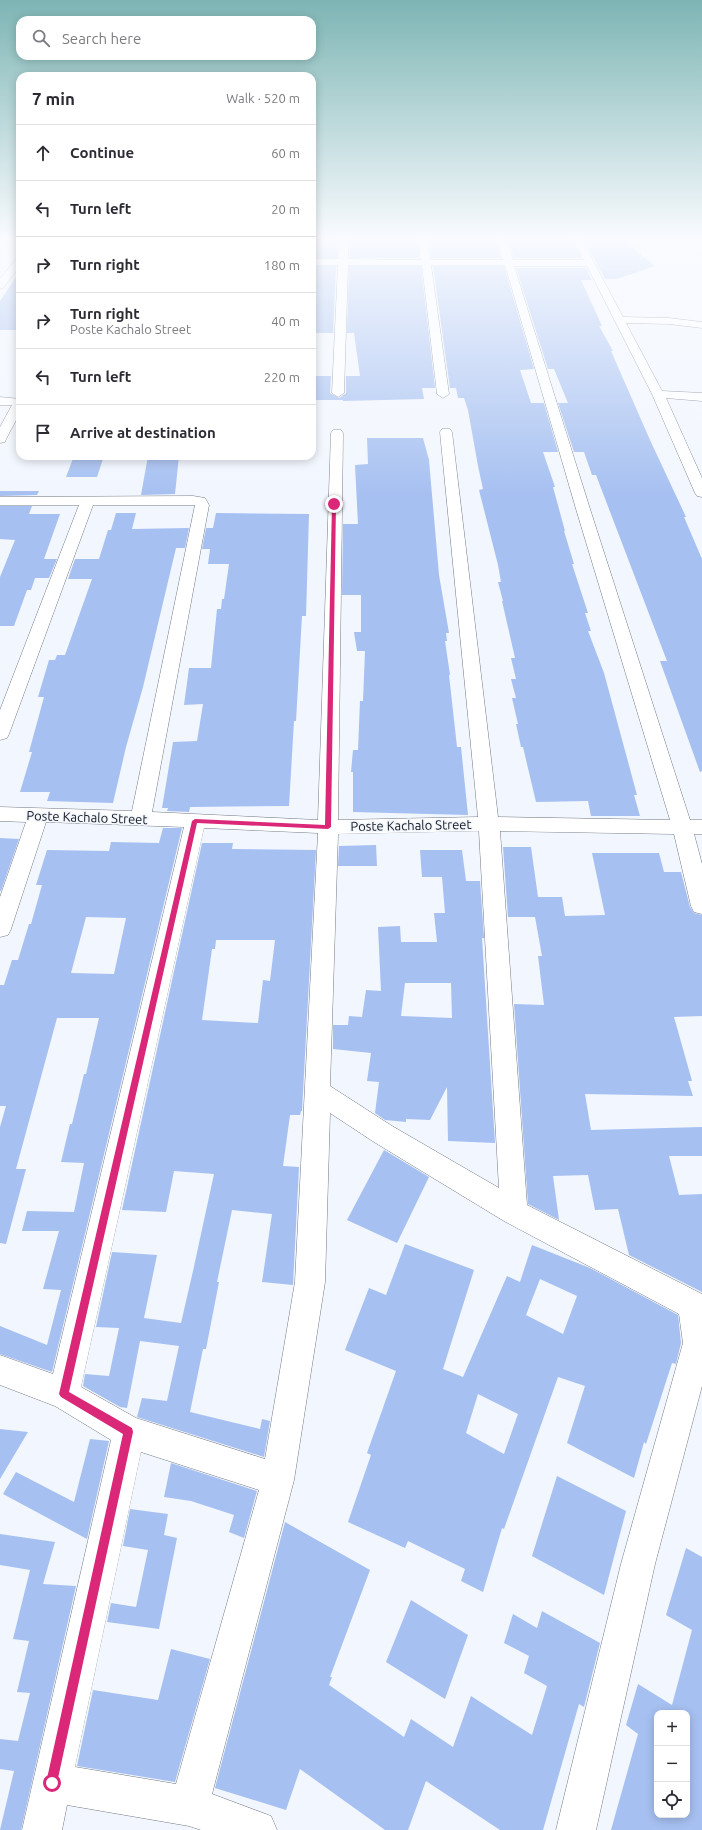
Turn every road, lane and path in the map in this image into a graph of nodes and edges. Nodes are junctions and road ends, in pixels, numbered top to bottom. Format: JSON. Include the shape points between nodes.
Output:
{"nodes":[{"id":1,"x":341,"y":325,"type":"edge"},
{"id":2,"x":434,"y":325,"type":"edge"},
{"id":3,"x":528,"y":325,"type":"edge"},
{"id":4,"x":623,"y":325,"type":"edge"},
{"id":5,"x":338,"y":393,"type":"dead end"},
{"id":6,"x":443,"y":394,"type":"dead end"},
{"id":7,"x":658,"y":394,"type":"junction"},
{"id":8,"x":702,"y":397,"type":"edge"},
{"id":9,"x":0,"y":401,"type":"edge"},
{"id":10,"x":16,"y":402,"type":"edge"},
{"id":11,"x":16,"y":411,"type":"edge"},
{"id":12,"x":446,"y":432,"type":"dead end"},
{"id":13,"x":337,"y":433,"type":"dead end"},
{"id":14,"x":0,"y":439,"type":"edge"},
{"id":15,"x":702,"y":493,"type":"edge"},
{"id":16,"x":0,"y":501,"type":"edge"},
{"id":17,"x":87,"y":501,"type":"junction"},
{"id":18,"x":0,"y":734,"type":"edge"},
{"id":19,"x":0,"y":814,"type":"edge"},
{"id":20,"x":38,"y":815,"type":"junction"},
{"id":21,"x":141,"y":818,"type":"junction"},
{"id":22,"x":195,"y":821,"type":"junction"},
{"id":23,"x":489,"y":824,"type":"junction"},
{"id":24,"x":682,"y":826,"type":"junction"},
{"id":25,"x":328,"y":827,"type":"junction"},
{"id":26,"x":702,"y":827,"type":"edge"},
{"id":27,"x":702,"y":906,"type":"edge"},
{"id":28,"x":0,"y":929,"type":"edge"},
{"id":29,"x":317,"y":1091,"type":"junction"},
{"id":30,"x":514,"y":1212,"type":"junction"},
{"id":31,"x":698,"y":1308,"type":"edge"},
{"id":32,"x":0,"y":1370,"type":"edge"},
{"id":33,"x":64,"y":1394,"type":"junction"},
{"id":34,"x":129,"y":1432,"type":"junction"},
{"id":35,"x":278,"y":1480,"type":"junction"},
{"id":36,"x":52,"y":1783,"type":"junction"},
{"id":37,"x":189,"y":1806,"type":"junction"},
{"id":38,"x":42,"y":1830,"type":"edge"},
{"id":39,"x":257,"y":1830,"type":"edge"},
{"id":40,"x":576,"y":1830,"type":"edge"}],
"edges":[{"from":1,"to":5,"type":"street"},
{"from":2,"to":6,"type":"street"},
{"from":3,"to":24,"type":"street"},
{"from":4,"to":7,"type":"street"},
{"from":7,"to":8,"type":"street"},
{"from":7,"to":15,"type":"street"},
{"from":9,"to":10,"type":"street"},
{"from":11,"to":14,"type":"street"},
{"from":12,"to":23,"type":"street"},
{"from":13,"to":25,"type":"street"},
{"from":16,"to":17,"type":"street"},
{"from":17,"to":18,"type":"street"},
{"from":17,"to":21,"type":"street","via":[[193,500],[200,501],[202,505]]},
{"from":19,"to":20,"type":"street","name":"Poste Kachalo Street"},
{"from":20,"to":21,"type":"street","name":"Poste Kachalo Street"},
{"from":20,"to":28,"type":"street"},
{"from":21,"to":22,"type":"street","name":"Poste Kachalo Street"},
{"from":22,"to":25,"type":"street","name":"Poste Kachalo Street"},
{"from":22,"to":33,"type":"street"},
{"from":23,"to":24,"type":"street","name":"Poste Kachalo Street"},
{"from":23,"to":25,"type":"street","name":"Poste Kachalo Street"},
{"from":23,"to":30,"type":"street"},
{"from":24,"to":26,"type":"street","name":"Poste Kachalo Street"},
{"from":24,"to":27,"type":"street"},
{"from":25,"to":29,"type":"street"},
{"from":29,"to":30,"type":"street","via":[[383,1134]]},
{"from":29,"to":35,"type":"street","via":[[310,1282]]},
{"from":30,"to":31,"type":"street"},
{"from":31,"to":40,"type":"street","via":[[698,1343],[638,1564]]},
{"from":32,"to":33,"type":"street"},
{"from":33,"to":34,"type":"street"},
{"from":34,"to":35,"type":"street"},
{"from":34,"to":36,"type":"street"},
{"from":35,"to":37,"type":"street"},
{"from":36,"to":37,"type":"street"},
{"from":36,"to":38,"type":"street"},
{"from":37,"to":39,"type":"street"}]}
